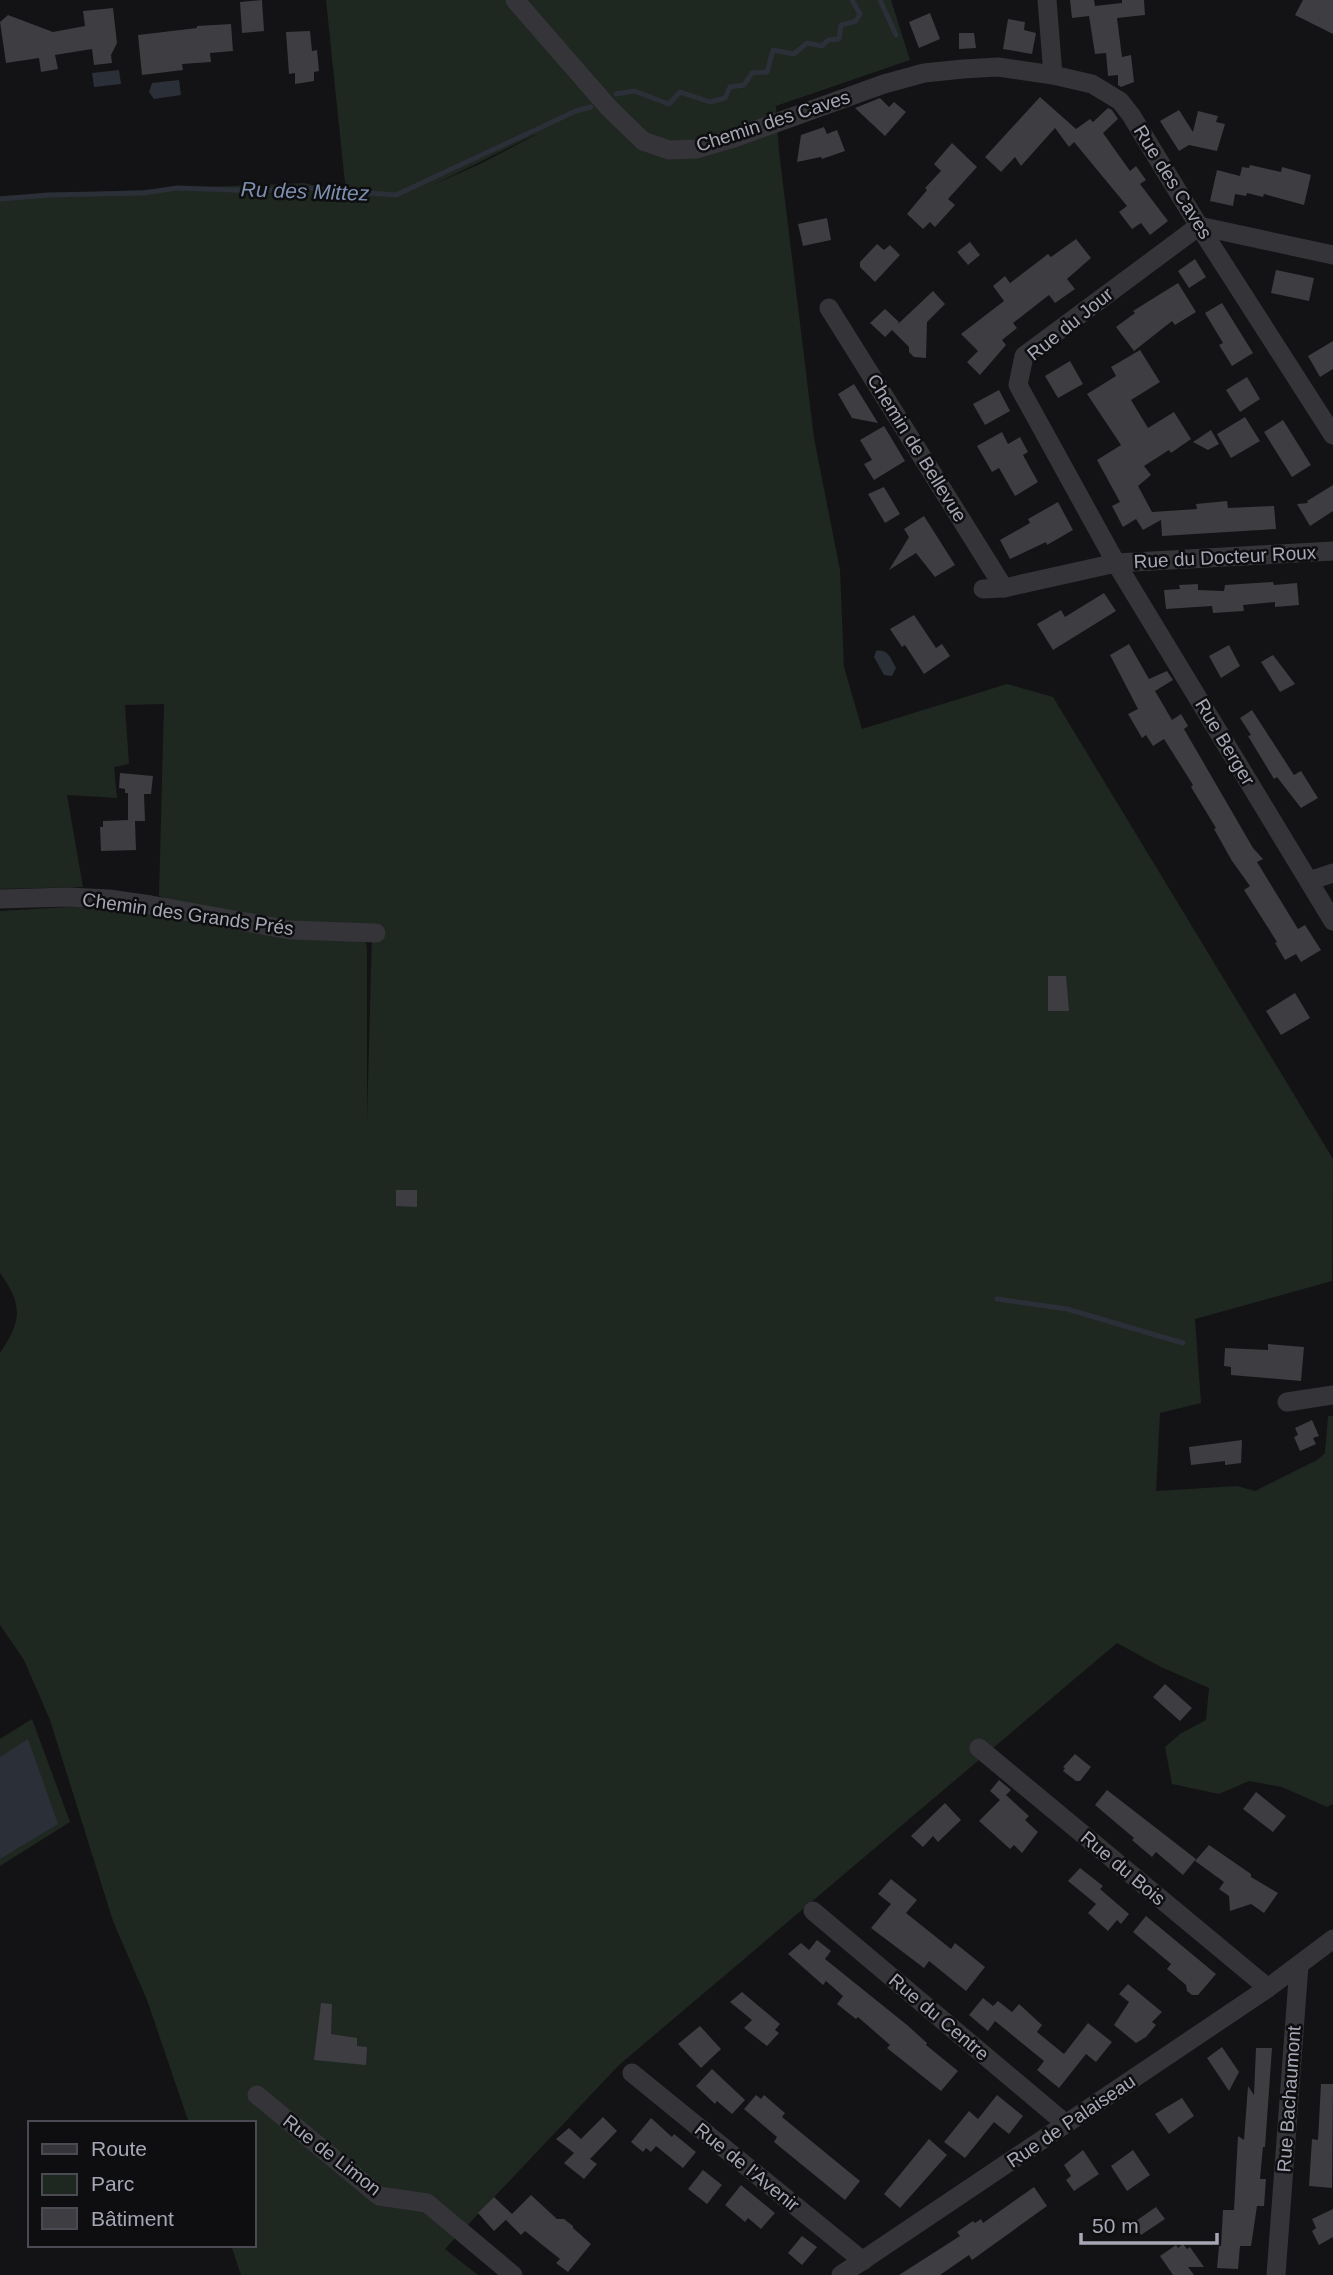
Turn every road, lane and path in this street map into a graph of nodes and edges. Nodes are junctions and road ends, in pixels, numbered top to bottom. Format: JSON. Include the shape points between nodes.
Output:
{"nodes":[{"id":1,"x":515,"y":0,"type":"edge"},
{"id":2,"x":1047,"y":0,"type":"edge"},
{"id":3,"x":925,"y":74,"type":"joint"},
{"id":4,"x":1053,"y":75,"type":"junction"},
{"id":5,"x":1199,"y":226,"type":"junction"},
{"id":6,"x":1333,"y":255,"type":"edge"},
{"id":7,"x":829,"y":308,"type":"dead end"},
{"id":8,"x":1333,"y":435,"type":"edge"},
{"id":9,"x":1333,"y":551,"type":"edge"},
{"id":10,"x":1116,"y":563,"type":"junction"},
{"id":11,"x":1004,"y":588,"type":"junction"},
{"id":12,"x":983,"y":589,"type":"dead end"},
{"id":13,"x":1333,"y":873,"type":"edge"},
{"id":14,"x":1309,"y":881,"type":"junction"},
{"id":15,"x":0,"y":899,"type":"edge"},
{"id":16,"x":1333,"y":921,"type":"edge"},
{"id":17,"x":376,"y":933,"type":"dead end"},
{"id":18,"x":1333,"y":1395,"type":"edge"},
{"id":19,"x":1287,"y":1402,"type":"dead end"},
{"id":20,"x":979,"y":1748,"type":"dead end"},
{"id":21,"x":813,"y":1911,"type":"dead end"},
{"id":22,"x":1333,"y":1939,"type":"edge"},
{"id":23,"x":1299,"y":1965,"type":"junction"},
{"id":24,"x":1268,"y":1988,"type":"junction"},
{"id":25,"x":632,"y":2073,"type":"dead end"},
{"id":26,"x":257,"y":2095,"type":"dead end"},
{"id":27,"x":1066,"y":2124,"type":"junction"},
{"id":28,"x":863,"y":2261,"type":"junction"},
{"id":29,"x":513,"y":2275,"type":"edge"},
{"id":30,"x":841,"y":2275,"type":"edge"},
{"id":31,"x":1276,"y":2275,"type":"edge"}],
"edges":[{"from":1,"to":3,"type":"street","name":"Chemin des Caves","via":[[609,108],[643,141],[668,150],[697,149],[731,139],[884,84]]},
{"from":2,"to":4,"type":"street"},
{"from":3,"to":4,"type":"street","name":"Rue des Caves","via":[[998,67]]},
{"from":4,"to":5,"type":"street","name":"Rue des Caves","via":[[1092,84],[1120,101]]},
{"from":5,"to":6,"type":"street"},
{"from":5,"to":8,"type":"street","name":"Rue des Caves"},
{"from":5,"to":10,"type":"street","name":"Rue du Jour","via":[[1024,356],[1018,386]]},
{"from":7,"to":11,"type":"street","name":"Chemin de Bellevue"},
{"from":9,"to":10,"type":"street","name":"Rue du Docteur Roux"},
{"from":10,"to":11,"type":"street","name":"Rue du Docteur Roux"},
{"from":10,"to":14,"type":"street","name":"Rue Berger"},
{"from":11,"to":12,"type":"street","name":"Rue du Docteur Roux"},
{"from":13,"to":14,"type":"street"},
{"from":14,"to":16,"type":"street","name":"Rue Berger"},
{"from":15,"to":17,"type":"street","name":"Chemin des Grands Prés","via":[[109,900],[290,930]]},
{"from":18,"to":19,"type":"street"},
{"from":20,"to":24,"type":"street","name":"Rue du Bois"},
{"from":21,"to":27,"type":"street","name":"Rue du Centre"},
{"from":22,"to":23,"type":"street","name":"Rue de Palaiseau"},
{"from":23,"to":24,"type":"street","name":"Rue de Palaiseau"},
{"from":23,"to":31,"type":"street","name":"Rue Bachaumont"},
{"from":24,"to":27,"type":"street","name":"Rue de Palaiseau"},
{"from":25,"to":28,"type":"street","name":"Rue de l'Avenir"},
{"from":26,"to":29,"type":"street","name":"Rue de Limon","via":[[379,2196],[427,2203]]},
{"from":27,"to":28,"type":"street","name":"Rue de Palaiseau"},
{"from":28,"to":30,"type":"street","name":"Rue de Palaiseau"}]}
